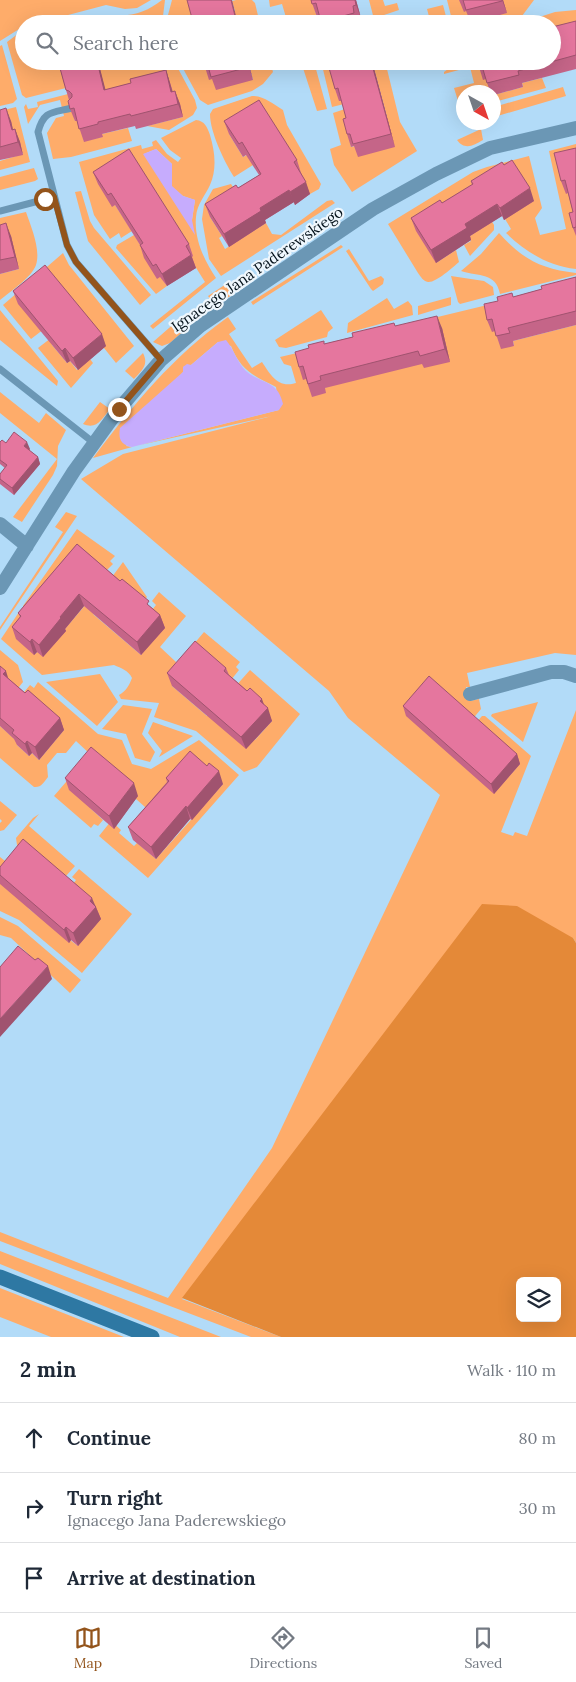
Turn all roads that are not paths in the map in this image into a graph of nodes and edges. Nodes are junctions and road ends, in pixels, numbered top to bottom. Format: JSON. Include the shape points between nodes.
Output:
{"nodes":[{"id":1,"x":72,"y":108,"type":"edge"},
{"id":2,"x":576,"y":128,"type":"edge"},
{"id":3,"x":54,"y":197,"type":"junction"},
{"id":4,"x":0,"y":211,"type":"edge"},
{"id":5,"x":161,"y":360,"type":"junction"},
{"id":6,"x":0,"y":369,"type":"edge"},
{"id":7,"x":94,"y":443,"type":"junction"},
{"id":8,"x":0,"y":524,"type":"edge"},
{"id":9,"x":27,"y":546,"type":"junction"},
{"id":10,"x":0,"y":588,"type":"edge"},
{"id":11,"x":576,"y":676,"type":"edge"},
{"id":12,"x":470,"y":694,"type":"dead end"},
{"id":13,"x":0,"y":1277,"type":"edge"},
{"id":14,"x":152,"y":1337,"type":"edge"}],
"edges":[{"from":1,"to":3,"type":"lane","via":[[47,114],[38,132]]},
{"from":2,"to":5,"type":"street","name":"Ignacego Jana Paderewskiego","via":[[490,148],[373,209],[200,326]]},
{"from":3,"to":4,"type":"lane"},
{"from":3,"to":5,"type":"lane","via":[[67,245],[76,262]]},
{"from":5,"to":7,"type":"street","name":"Ignacego Jana Paderewskiego"},
{"from":6,"to":7,"type":"lane"},
{"from":7,"to":9,"type":"street","name":"Ignacego Jana Paderewskiego"},
{"from":8,"to":9,"type":"street"},
{"from":9,"to":10,"type":"street","name":"Ignacego Jana Paderewskiego"},
{"from":11,"to":12,"type":"street","via":[[551,672]]},
{"from":13,"to":14,"type":"main road"}]}
